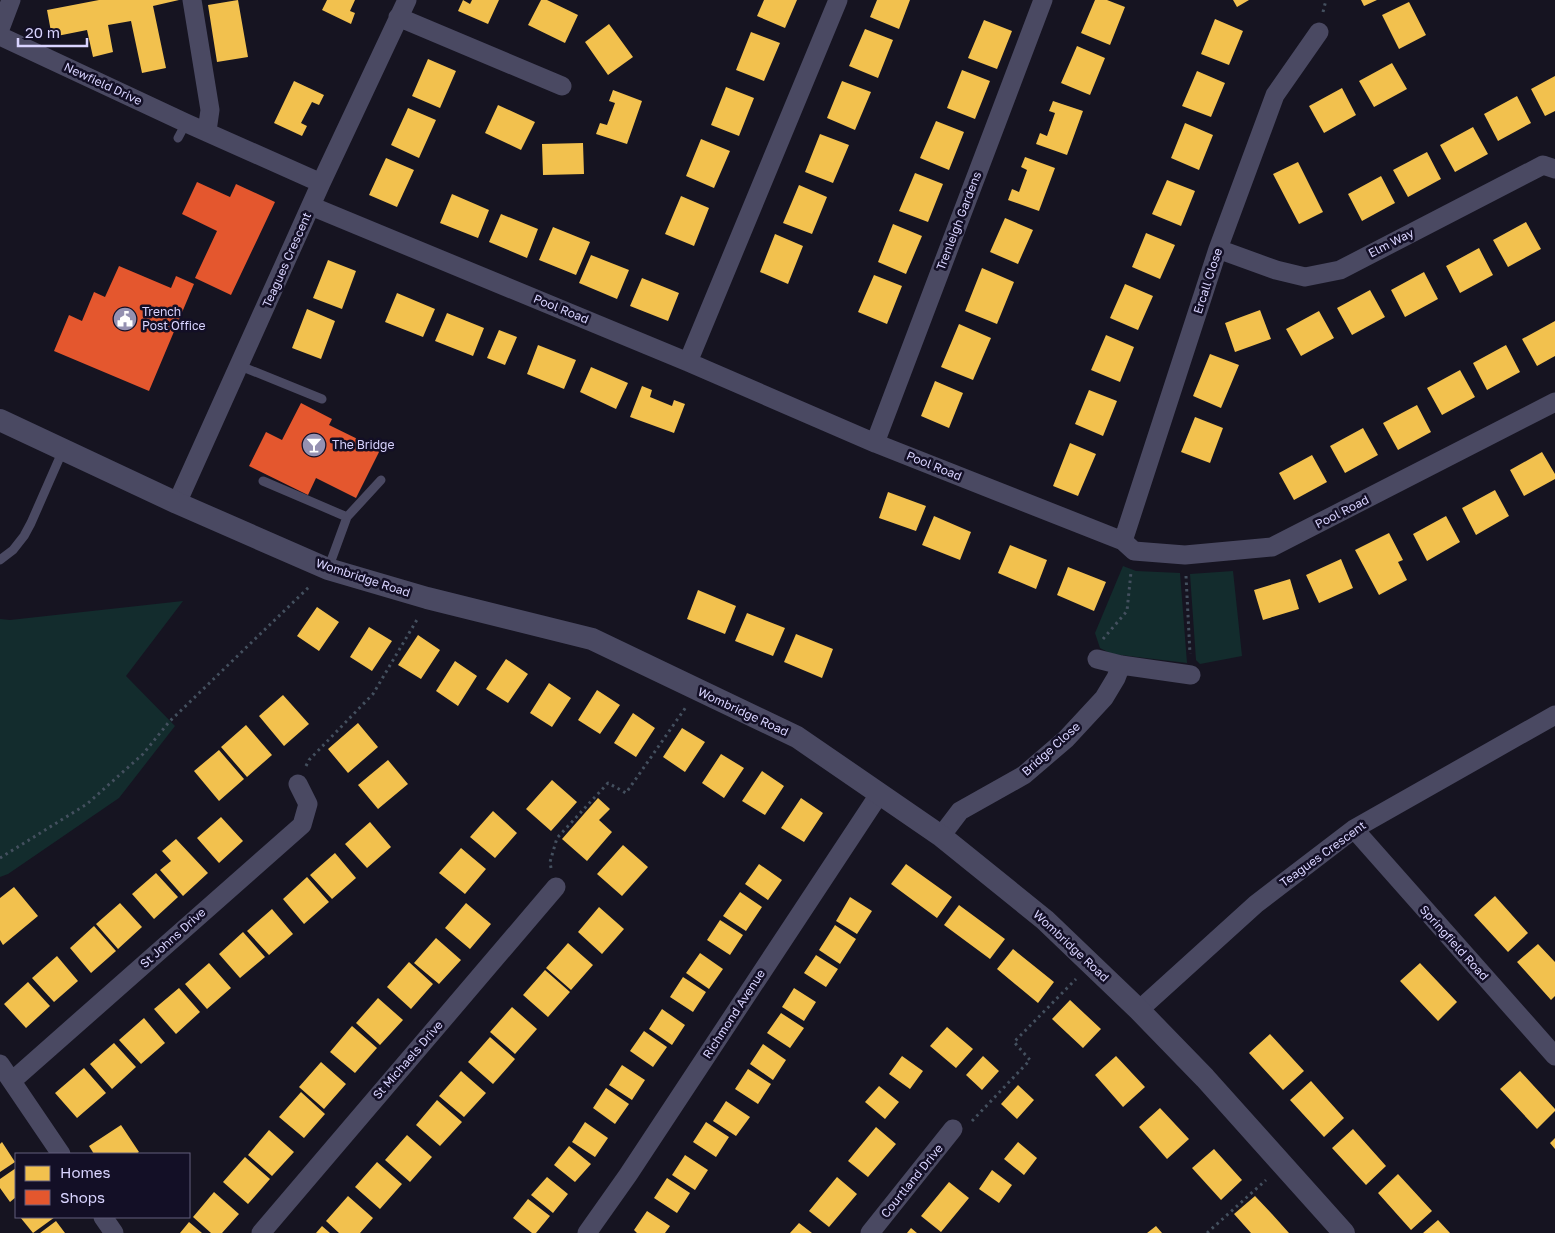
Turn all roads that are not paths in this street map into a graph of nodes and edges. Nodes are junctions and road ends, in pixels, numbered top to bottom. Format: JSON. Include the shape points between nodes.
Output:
{"nodes":[{"id":1,"x":11,"y":0,"type":"edge"},
{"id":2,"x":192,"y":0,"type":"edge"},
{"id":3,"x":407,"y":0,"type":"edge"},
{"id":4,"x":838,"y":0,"type":"edge"},
{"id":5,"x":1043,"y":0,"type":"edge"},
{"id":6,"x":398,"y":17,"type":"junction"},
{"id":7,"x":0,"y":29,"type":"edge"},
{"id":8,"x":1319,"y":32,"type":"dead end"},
{"id":9,"x":0,"y":36,"type":"edge"},
{"id":10,"x":562,"y":86,"type":"dead end"},
{"id":11,"x":206,"y":131,"type":"junction"},
{"id":12,"x":1555,"y":169,"type":"edge"},
{"id":13,"x":321,"y":183,"type":"junction"},
{"id":14,"x":311,"y":206,"type":"junction"},
{"id":15,"x":1218,"y":249,"type":"junction"},
{"id":16,"x":688,"y":362,"type":"junction"},
{"id":17,"x":238,"y":365,"type":"junction"},
{"id":18,"x":322,"y":399,"type":"dead end"},
{"id":19,"x":1555,"y":402,"type":"edge"},
{"id":20,"x":0,"y":420,"type":"edge"},
{"id":21,"x":875,"y":443,"type":"junction"},
{"id":22,"x":64,"y":450,"type":"junction"},
{"id":23,"x":263,"y":480,"type":"dead end"},
{"id":24,"x":381,"y":480,"type":"dead end"},
{"id":25,"x":177,"y":503,"type":"junction"},
{"id":26,"x":347,"y":517,"type":"junction"},
{"id":27,"x":1128,"y":546,"type":"junction"},
{"id":28,"x":0,"y":560,"type":"edge"},
{"id":29,"x":325,"y":567,"type":"junction"},
{"id":30,"x":1097,"y":659,"type":"road end"},
{"id":31,"x":1121,"y":665,"type":"junction"},
{"id":32,"x":1191,"y":675,"type":"road end"},
{"id":33,"x":1555,"y":715,"type":"edge"},
{"id":34,"x":298,"y":784,"type":"road end"},
{"id":35,"x":880,"y":793,"type":"junction"},
{"id":36,"x":1354,"y":829,"type":"junction"},
{"id":37,"x":941,"y":836,"type":"junction"},
{"id":38,"x":556,"y":887,"type":"road end"},
{"id":39,"x":1139,"y":1010,"type":"junction"},
{"id":40,"x":1555,"y":1056,"type":"edge"},
{"id":41,"x":0,"y":1064,"type":"edge"},
{"id":42,"x":12,"y":1081,"type":"junction"},
{"id":43,"x":953,"y":1129,"type":"road end"},
{"id":44,"x":60,"y":1153,"type":"edge"},
{"id":45,"x":104,"y":1218,"type":"edge"},
{"id":46,"x":114,"y":1233,"type":"edge"},
{"id":47,"x":261,"y":1233,"type":"edge"},
{"id":48,"x":586,"y":1233,"type":"edge"},
{"id":49,"x":870,"y":1233,"type":"edge"},
{"id":50,"x":1344,"y":1233,"type":"edge"}],
"edges":[{"from":1,"to":7,"type":"street"},
{"from":2,"to":11,"type":"street","via":[[210,110]]},
{"from":3,"to":6,"type":"street","name":"Teagues Crescent"},
{"from":4,"to":16,"type":"street"},
{"from":5,"to":21,"type":"street","name":"Trenleigh Gardens"},
{"from":6,"to":10,"type":"street"},
{"from":6,"to":13,"type":"street","name":"Teagues Crescent"},
{"from":8,"to":15,"type":"street","name":"Ercall Close","via":[[1275,95]]},
{"from":9,"to":11,"type":"street","name":"Newfield Drive","via":[[182,131]]},
{"from":11,"to":13,"type":"street","name":"Newfield Drive"},
{"from":12,"to":15,"type":"street","name":"Elm Way","via":[[1542,165],[1340,270],[1305,277]]},
{"from":13,"to":14,"type":"street","name":"Teagues Crescent"},
{"from":14,"to":16,"type":"street","name":"Pool Road"},
{"from":14,"to":17,"type":"street","name":"Teagues Crescent"},
{"from":15,"to":27,"type":"street","name":"Ercall Close"},
{"from":16,"to":21,"type":"street","name":"Pool Road"},
{"from":17,"to":18,"type":"lane"},
{"from":17,"to":25,"type":"street","name":"Teagues Crescent"},
{"from":19,"to":27,"type":"street","name":"Pool Road","via":[[1272,548],[1185,555]]},
{"from":20,"to":22,"type":"street","name":"Wombridge Road"},
{"from":21,"to":27,"type":"street","name":"Pool Road"},
{"from":22,"to":25,"type":"street","name":"Wombridge Road"},
{"from":22,"to":28,"type":"lane","via":[[24,536]]},
{"from":23,"to":26,"type":"lane"},
{"from":24,"to":26,"type":"lane"},
{"from":25,"to":29,"type":"street","name":"Wombridge Road"},
{"from":26,"to":29,"type":"lane"},
{"from":29,"to":35,"type":"street","name":"Wombridge Road","via":[[426,598],[592,639],[796,737]]},
{"from":30,"to":31,"type":"street"},
{"from":31,"to":32,"type":"street"},
{"from":31,"to":37,"type":"street","name":"Bridge Close","via":[[1104,698],[1066,739],[1024,775],[960,811]]},
{"from":33,"to":36,"type":"street","name":"Teagues Crescent"},
{"from":34,"to":42,"type":"street","name":"St Johns Drive","via":[[308,804],[302,824]]},
{"from":35,"to":37,"type":"street","name":"Wombridge Road"},
{"from":35,"to":48,"type":"street","name":"Richmond Avenue"},
{"from":36,"to":39,"type":"street","name":"Teagues Crescent","via":[[1256,904]]},
{"from":36,"to":40,"type":"street","name":"Springfield Road"},
{"from":37,"to":39,"type":"street","name":"Wombridge Road","via":[[1045,920]]},
{"from":38,"to":47,"type":"street","name":"St Michaels Drive"},
{"from":39,"to":50,"type":"street","name":"Wombridge Road","via":[[1205,1078]]},
{"from":41,"to":42,"type":"street"},
{"from":42,"to":44,"type":"street"},
{"from":43,"to":49,"type":"street","name":"Courtland Drive"},
{"from":45,"to":46,"type":"street"}]}
